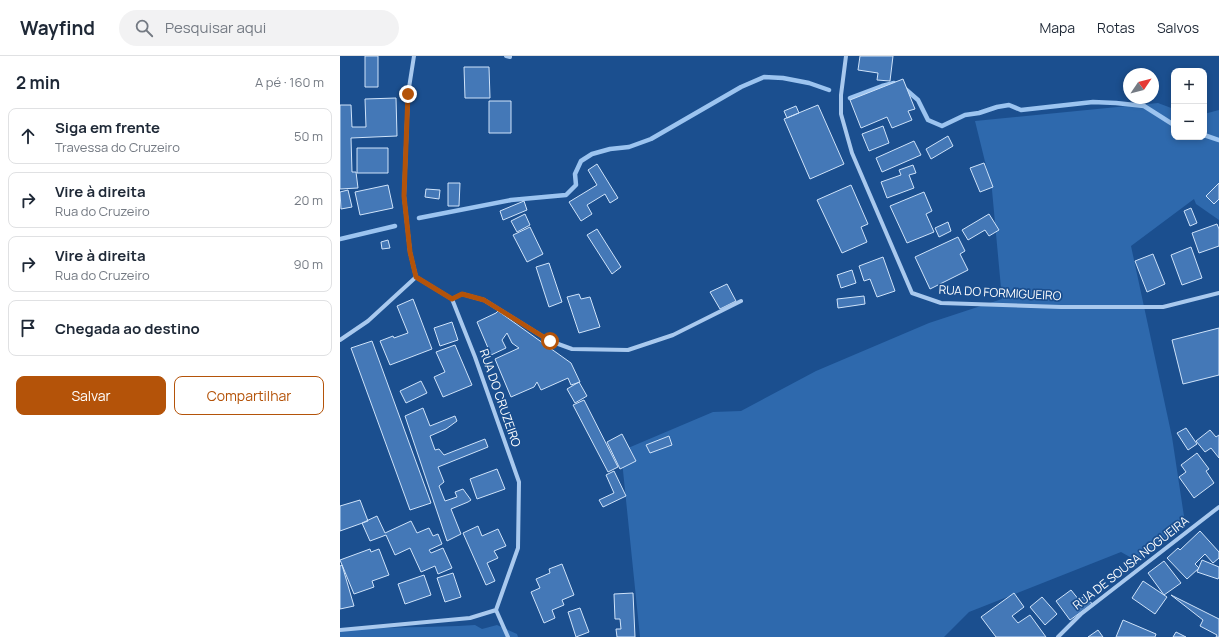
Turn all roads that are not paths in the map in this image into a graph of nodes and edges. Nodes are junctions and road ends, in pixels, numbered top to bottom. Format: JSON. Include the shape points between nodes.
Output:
{"nodes":[{"id":1,"x":414,"y":56,"type":"edge"},
{"id":2,"x":846,"y":56,"type":"edge"},
{"id":3,"x":416,"y":277,"type":"junction"},
{"id":4,"x":1219,"y":293,"type":"edge"},
{"id":5,"x":452,"y":299,"type":"junction"},
{"id":6,"x":741,"y":301,"type":"dead end"},
{"id":7,"x":340,"y":340,"type":"edge"},
{"id":8,"x":1219,"y":507,"type":"edge"},
{"id":9,"x":496,"y":610,"type":"junction"},
{"id":10,"x":340,"y":630,"type":"edge"},
{"id":11,"x":508,"y":637,"type":"edge"},
{"id":12,"x":1058,"y":637,"type":"edge"}],
"edges":[{"from":1,"to":3,"type":"street","via":[[408,94],[404,196],[410,252]]},
{"from":2,"to":4,"type":"street","name":"RUA DO FORMIGUEIRO","via":[[841,114],[852,153],[912,293],[941,303],[1163,307]]},
{"from":3,"to":5,"type":"street"},
{"from":3,"to":7,"type":"street","via":[[368,321]]},
{"from":5,"to":6,"type":"street","via":[[462,294],[484,300],[550,341],[572,349],[628,350],[673,336]]},
{"from":5,"to":9,"type":"street","name":"RUA DO CRUZEIRO","via":[[518,482],[518,548]]},
{"from":8,"to":12,"type":"street","name":"RUA DE SOUSA NOGUEIRA","via":[[1081,614]]},
{"from":9,"to":10,"type":"street","via":[[470,618]]},
{"from":9,"to":11,"type":"street"}]}
